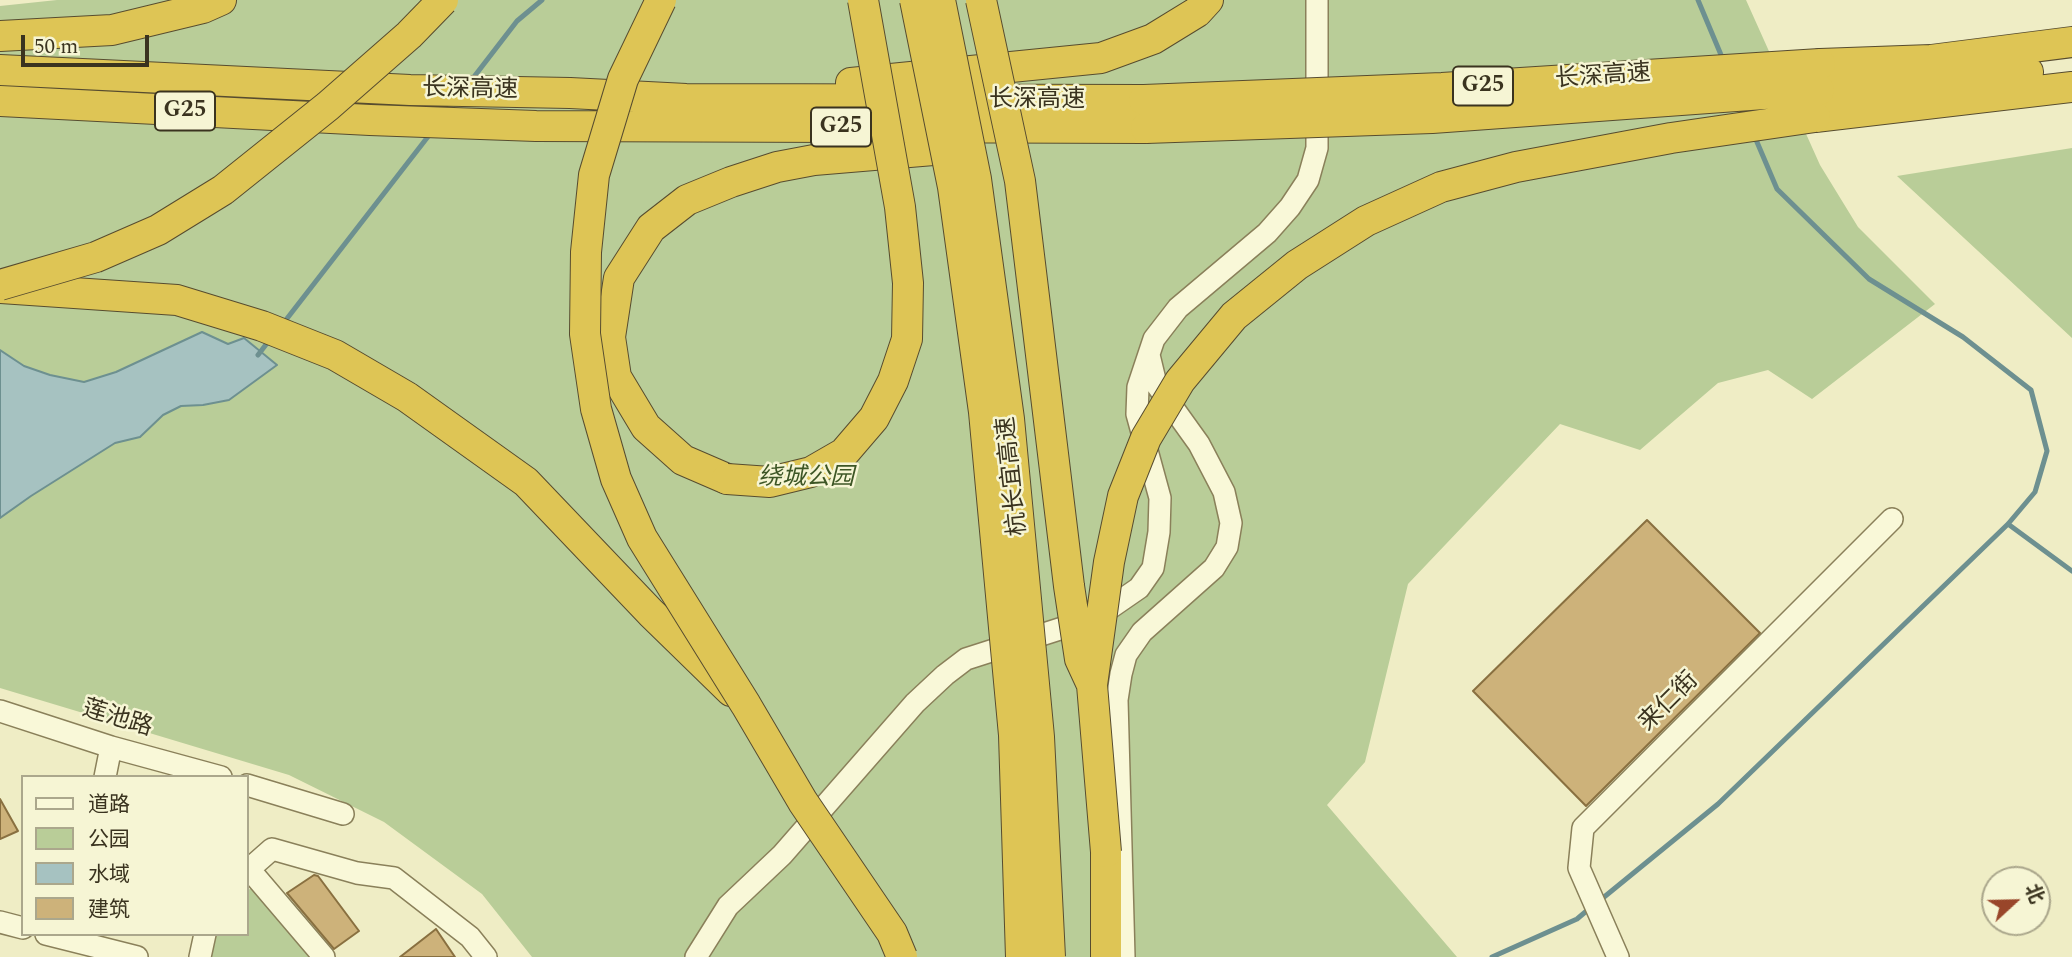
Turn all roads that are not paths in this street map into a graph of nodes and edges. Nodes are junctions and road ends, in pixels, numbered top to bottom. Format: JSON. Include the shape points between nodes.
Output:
{"nodes":[{"id":1,"x":221,"y":0,"type":"edge"},
{"id":2,"x":443,"y":0,"type":"edge"},
{"id":3,"x":661,"y":0,"type":"edge"},
{"id":4,"x":863,"y":0,"type":"edge"},
{"id":5,"x":915,"y":0,"type":"edge"},
{"id":6,"x":940,"y":0,"type":"edge"},
{"id":7,"x":981,"y":0,"type":"edge"},
{"id":8,"x":1208,"y":0,"type":"edge"},
{"id":9,"x":1317,"y":0,"type":"edge"},
{"id":10,"x":0,"y":36,"type":"edge"},
{"id":11,"x":2072,"y":42,"type":"edge"},
{"id":12,"x":2072,"y":69,"type":"edge"},
{"id":13,"x":0,"y":71,"type":"edge"},
{"id":14,"x":2072,"y":87,"type":"edge"},
{"id":15,"x":1818,"y":90,"type":"junction"},
{"id":16,"x":686,"y":99,"type":"junction"},
{"id":17,"x":0,"y":101,"type":"edge"},
{"id":18,"x":1136,"y":118,"type":"junction"},
{"id":19,"x":0,"y":287,"type":"edge"},
{"id":20,"x":1149,"y":355,"type":"junction"},
{"id":21,"x":1892,"y":519,"type":"dead end"},
{"id":22,"x":1092,"y":685,"type":"junction"},
{"id":23,"x":746,"y":705,"type":"junction"},
{"id":24,"x":0,"y":711,"type":"edge"},
{"id":25,"x":111,"y":747,"type":"junction"},
{"id":26,"x":105,"y":775,"type":"edge"},
{"id":27,"x":213,"y":775,"type":"edge"},
{"id":28,"x":248,"y":785,"type":"edge"},
{"id":29,"x":343,"y":814,"type":"dead end"},
{"id":30,"x":248,"y":870,"type":"edge"},
{"id":31,"x":0,"y":922,"type":"edge"},
{"id":32,"x":21,"y":927,"type":"edge"},
{"id":33,"x":52,"y":936,"type":"edge"},
{"id":34,"x":205,"y":936,"type":"edge"},
{"id":35,"x":72,"y":944,"type":"edge"},
{"id":36,"x":1616,"y":952,"type":"edge"},
{"id":37,"x":137,"y":957,"type":"edge"},
{"id":38,"x":200,"y":957,"type":"edge"},
{"id":39,"x":324,"y":957,"type":"edge"},
{"id":40,"x":485,"y":957,"type":"edge"},
{"id":41,"x":696,"y":957,"type":"edge"},
{"id":42,"x":902,"y":957,"type":"edge"},
{"id":43,"x":1021,"y":957,"type":"edge"},
{"id":44,"x":1050,"y":957,"type":"edge"},
{"id":45,"x":1106,"y":957,"type":"edge"},
{"id":46,"x":1124,"y":957,"type":"edge"}],
"edges":[{"from":1,"to":10,"type":"highway","via":[[111,30]]},
{"from":2,"to":19,"type":"highway","bridge":true,"via":[[328,106],[223,190],[158,230],[96,257]]},
{"from":3,"to":23,"type":"highway","bridge":true,"via":[[623,79],[594,175],[586,252],[585,334],[596,409],[617,479],[642,538]]},
{"from":4,"to":18,"type":"highway","bridge":true,"via":[[900,207],[908,283],[907,340],[893,381],[874,418],[844,453],[811,472],[770,482],[727,479],[683,460],[646,427],[616,377],[610,337],[619,278],[651,228],[687,200],[777,167],[814,160],[1032,141]]},
{"from":5,"to":43,"type":"highway","name":"杭长宜高速","bridge":true,"via":[[953,187],[984,412],[1014,735]]},
{"from":6,"to":44,"type":"highway","name":"杭长宜高速","bridge":true,"via":[[976,179],[1009,419],[1039,737]]},
{"from":7,"to":22,"type":"highway","bridge":true,"via":[[1020,181],[1069,586],[1080,659]]},
{"from":8,"to":16,"type":"highway","via":[[1153,39],[1101,58]]},
{"from":9,"to":20,"type":"street","via":[[1317,148],[1308,180],[1268,233],[1178,308],[1154,339]]},
{"from":11,"to":15,"type":"highway","name":"长深高速","number":"G25","via":[[1931,60]]},
{"from":12,"to":15,"type":"highway","name":"长深高速","number":"G25"},
{"from":13,"to":16,"type":"highway","name":"长深高速","number":"G25"},
{"from":14,"to":15,"type":"highway"},
{"from":15,"to":18,"type":"highway","name":"长深高速","number":"G25","bridge":true,"via":[[1432,118]]},
{"from":15,"to":22,"type":"highway","bridge":true,"via":[[1671,138],[1516,167],[1441,187],[1366,221],[1297,265],[1234,316],[1180,382],[1146,438],[1123,496]]},
{"from":16,"to":18,"type":"highway","name":"长深高速","number":"G25"},
{"from":17,"to":18,"type":"highway","name":"长深高速","number":"G25","via":[[536,126]]},
{"from":19,"to":23,"type":"highway","bridge":true,"via":[[177,300],[335,355],[407,397],[526,482]]},
{"from":20,"to":41,"type":"street","via":[[1138,387],[1137,414],[1160,498],[1153,568],[1139,588],[1097,617],[966,659],[945,675],[782,855],[728,906]]},
{"from":20,"to":46,"type":"street","via":[[1156,384],[1199,444],[1224,492],[1231,523],[1227,548],[1214,568],[1142,632],[1126,655],[1121,674],[1117,700]]},
{"from":21,"to":36,"type":"street","name":"来仁街","via":[[1583,828],[1579,867]]},
{"from":22,"to":45,"type":"highway","bridge":true,"via":[[1106,852]]},
{"from":23,"to":42,"type":"highway","bridge":true,"via":[[803,803],[892,933]]},
{"from":24,"to":25,"type":"street","name":"莲池路"},
{"from":25,"to":26,"type":"street"},
{"from":25,"to":27,"type":"street","name":"莲池路"},
{"from":28,"to":29,"type":"street"},
{"from":30,"to":39,"type":"street"},
{"from":30,"to":40,"type":"street","via":[[272,849],[357,873],[394,878],[470,937]]},
{"from":31,"to":32,"type":"street"},
{"from":33,"to":35,"type":"street"},
{"from":34,"to":38,"type":"street"},
{"from":35,"to":37,"type":"street"}]}
